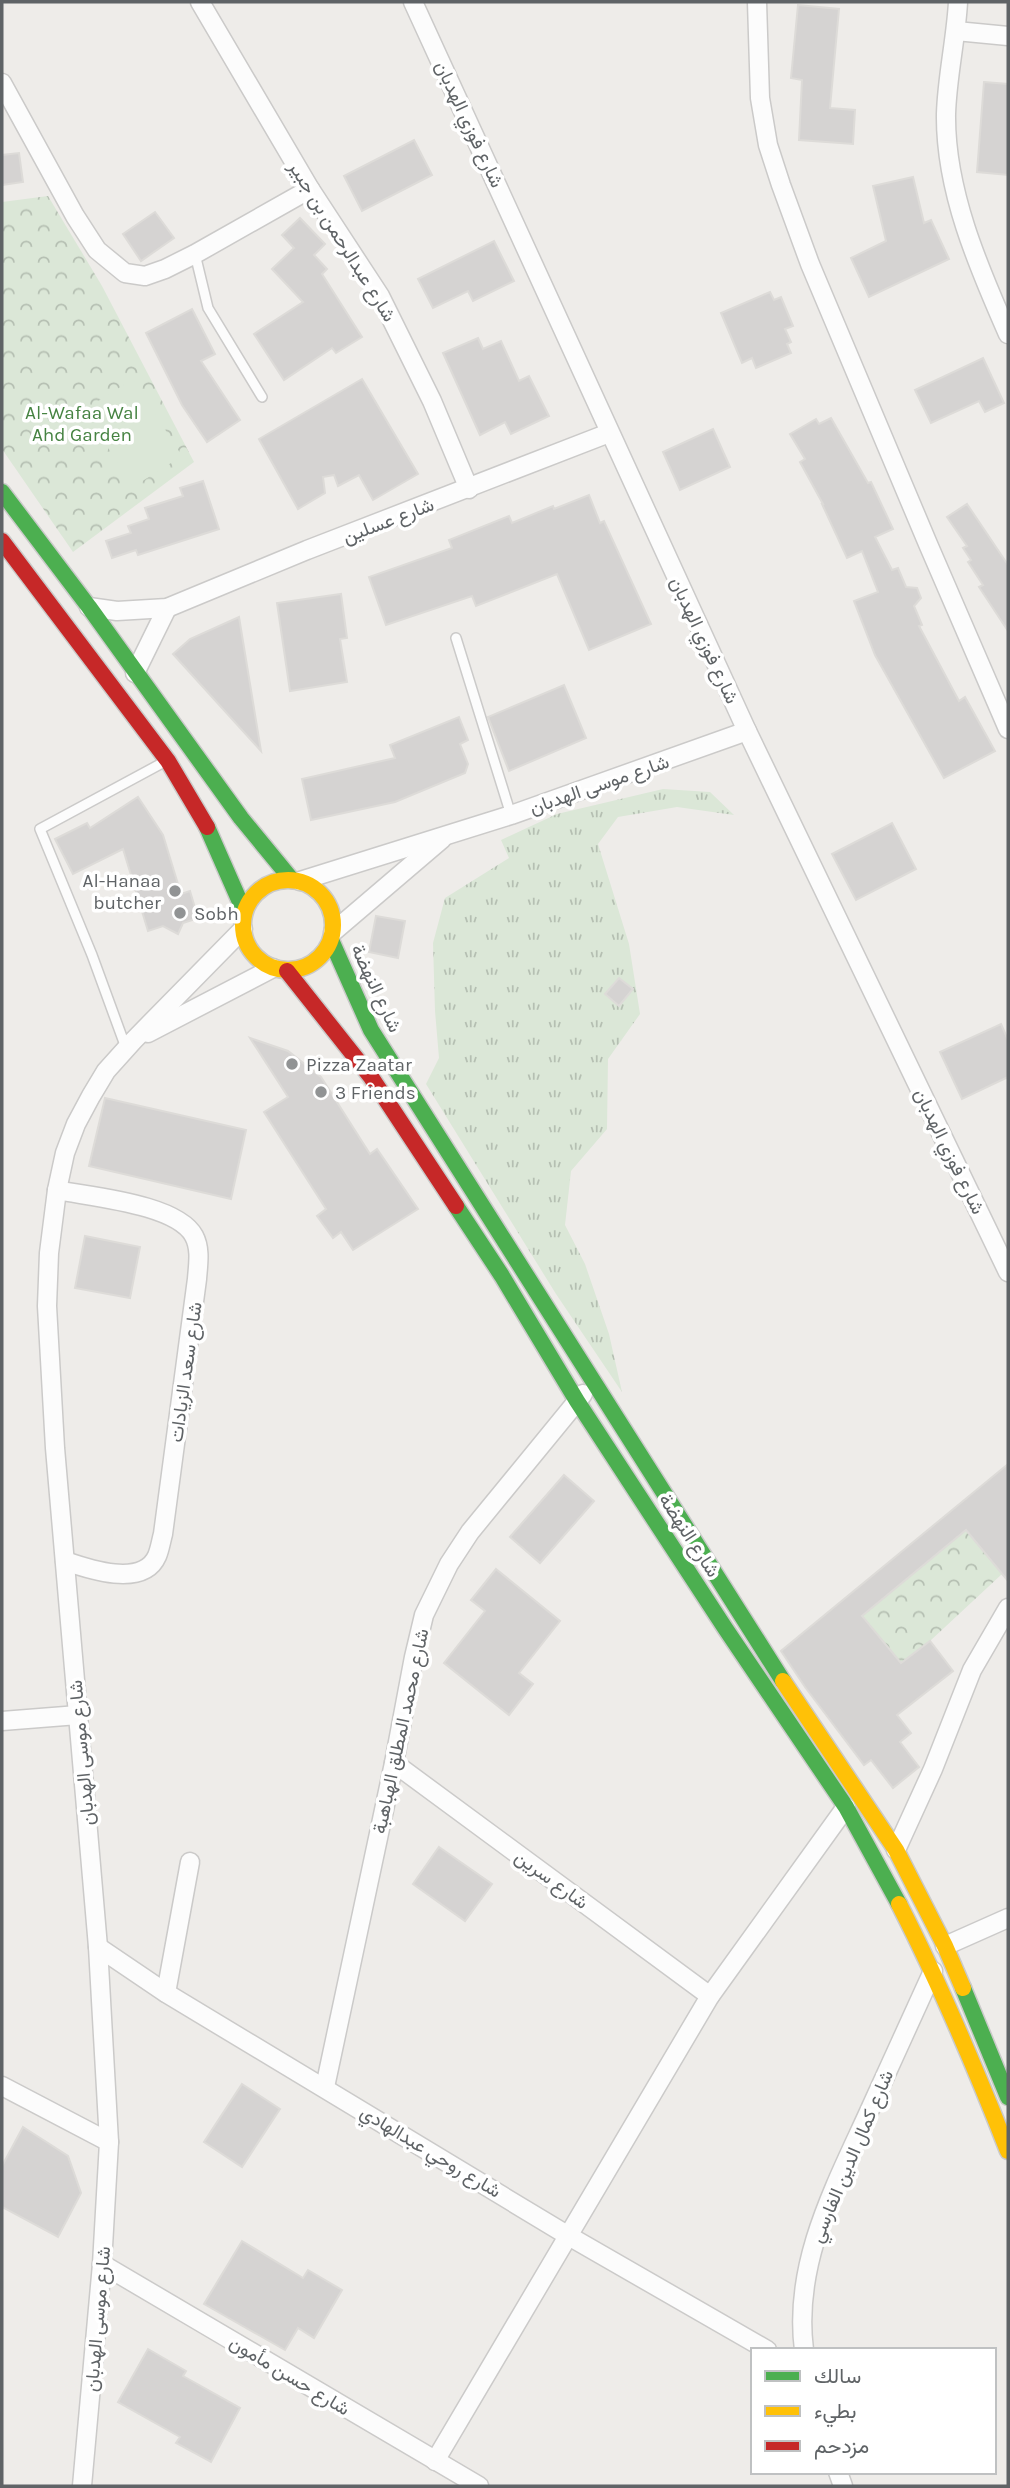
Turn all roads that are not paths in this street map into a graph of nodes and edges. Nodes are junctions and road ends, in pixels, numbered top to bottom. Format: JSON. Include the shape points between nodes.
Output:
{"nodes":[{"id":1,"x":200,"y":2,"type":"edge"},
{"id":2,"x":414,"y":2,"type":"edge"},
{"id":3,"x":757,"y":2,"type":"edge"},
{"id":4,"x":958,"y":2,"type":"edge"},
{"id":5,"x":956,"y":31,"type":"junction"},
{"id":6,"x":1008,"y":36,"type":"edge"},
{"id":7,"x":2,"y":83,"type":"edge"},
{"id":8,"x":310,"y":189,"type":"junction"},
{"id":9,"x":195,"y":254,"type":"junction"},
{"id":10,"x":1008,"y":334,"type":"edge"},
{"id":11,"x":262,"y":397,"type":"dead end"},
{"id":12,"x":609,"y":433,"type":"junction"},
{"id":13,"x":468,"y":489,"type":"junction"},
{"id":14,"x":2,"y":492,"type":"edge"},
{"id":15,"x":2,"y":541,"type":"edge"},
{"id":16,"x":89,"y":607,"type":"junction"},
{"id":17,"x":167,"y":608,"type":"junction"},
{"id":18,"x":456,"y":638,"type":"dead end"},
{"id":19,"x":135,"y":673,"type":"junction"},
{"id":20,"x":1002,"y":695,"type":"edge"},
{"id":21,"x":1008,"y":729,"type":"edge"},
{"id":22,"x":747,"y":731,"type":"junction"},
{"id":23,"x":168,"y":761,"type":"junction"},
{"id":24,"x":511,"y":815,"type":"junction"},
{"id":25,"x":449,"y":832,"type":"junction"},
{"id":26,"x":296,"y":881,"type":"junction"},
{"id":27,"x":243,"y":920,"type":"junction"},
{"id":28,"x":332,"y":936,"type":"junction"},
{"id":29,"x":280,"y":969,"type":"junction"},
{"id":30,"x":130,"y":1044,"type":"junction"},
{"id":31,"x":57,"y":1190,"type":"junction"},
{"id":32,"x":1008,"y":1272,"type":"edge"},
{"id":33,"x":592,"y":1383,"type":"junction"},
{"id":34,"x":577,"y":1401,"type":"junction"},
{"id":35,"x":65,"y":1561,"type":"junction"},
{"id":36,"x":1008,"y":1608,"type":"edge"},
{"id":37,"x":78,"y":1715,"type":"junction"},
{"id":38,"x":2,"y":1722,"type":"edge"},
{"id":39,"x":394,"y":1763,"type":"junction"},
{"id":40,"x":846,"y":1807,"type":"junction"},
{"id":41,"x":896,"y":1850,"type":"junction"},
{"id":42,"x":190,"y":1862,"type":"dead end"},
{"id":43,"x":1008,"y":1918,"type":"edge"},
{"id":44,"x":98,"y":1947,"type":"junction"},
{"id":45,"x":945,"y":1947,"type":"junction"},
{"id":46,"x":933,"y":1971,"type":"junction"},
{"id":47,"x":166,"y":1993,"type":"junction"},
{"id":48,"x":710,"y":1996,"type":"junction"},
{"id":49,"x":2,"y":2086,"type":"edge"},
{"id":50,"x":325,"y":2087,"type":"junction"},
{"id":51,"x":1008,"y":2097,"type":"edge"},
{"id":52,"x":109,"y":2142,"type":"junction"},
{"id":53,"x":1008,"y":2151,"type":"edge"},
{"id":54,"x":567,"y":2235,"type":"junction"},
{"id":55,"x":102,"y":2264,"type":"junction"},
{"id":56,"x":764,"y":2348,"type":"edge"},
{"id":57,"x":804,"y":2348,"type":"edge"},
{"id":58,"x":435,"y":2461,"type":"junction"},
{"id":59,"x":82,"y":2486,"type":"edge"},
{"id":60,"x":479,"y":2486,"type":"edge"}],
"edges":[{"from":1,"to":8,"type":"street","name":"شارع عبدالرحمن بن جبير"},
{"from":2,"to":12,"type":"street","name":"شارع فوزي الهدبان"},
{"from":3,"to":20,"type":"street","via":[[760,98],[781,185],[922,531]]},
{"from":4,"to":5,"type":"street"},
{"from":5,"to":6,"type":"street"},
{"from":5,"to":10,"type":"street","via":[[946,114],[951,167],[964,224]]},
{"from":7,"to":9,"type":"street","via":[[97,250],[125,273],[145,276]]},
{"from":8,"to":9,"type":"street"},
{"from":8,"to":13,"type":"street","name":"شارع عبدالرحمن بن جبير","via":[[380,296],[432,401]]},
{"from":9,"to":11,"type":"lane","via":[[208,308]]},
{"from":12,"to":13,"type":"street","name":"شارع عسلين"},
{"from":12,"to":22,"type":"street","name":"شارع فوزي الهدبان"},
{"from":13,"to":17,"type":"street","name":"شارع عسلين"},
{"from":14,"to":16,"type":"street"},
{"from":15,"to":23,"type":"street"},
{"from":16,"to":17,"type":"street","name":"شارع عسلين","via":[[117,611]]},
{"from":16,"to":19,"type":"street"},
{"from":17,"to":19,"type":"street"},
{"from":18,"to":24,"type":"lane"},
{"from":19,"to":26,"type":"street","via":[[241,818]]},
{"from":20,"to":21,"type":"street"},
{"from":22,"to":24,"type":"street","name":"شارع موسى الهدبان"},
{"from":22,"to":32,"type":"street","name":"شارع فوزي الهدبان"},
{"from":23,"to":27,"type":"street","via":[[202,817]]},
{"from":23,"to":30,"type":"lane","via":[[40,829]]},
{"from":24,"to":25,"type":"street","name":"شارع موسى الهدبان"},
{"from":25,"to":26,"type":"street","name":"شارع موسى الهدبان"},
{"from":25,"to":28,"type":"street","name":"شارع موسى الهدبان"},
{"from":26,"to":27,"type":"street","via":[[268,884],[258,891]]},
{"from":26,"to":28,"type":"street","via":[[322,895],[329,906]]},
{"from":27,"to":29,"type":"street","via":[[252,953]]},
{"from":27,"to":30,"type":"street","name":"شارع موسى الهدبان"},
{"from":28,"to":29,"type":"street","via":[[314,962]]},
{"from":28,"to":33,"type":"street","name":"شارع النهضة","via":[[371,1030]]},
{"from":29,"to":30,"type":"street","name":"شارع موسى الهدبان"},
{"from":29,"to":34,"type":"street","name":"شارع النهضة","via":[[371,1077],[502,1276]]},
{"from":30,"to":31,"type":"street","name":"شارع موسى الهدبان","via":[[106,1071],[76,1124]]},
{"from":31,"to":35,"type":"street","name":"شارع موسى الهدبان","via":[[47,1306]]},
{"from":31,"to":35,"type":"street","name":"شارع سعد الزيادات","via":[[159,1210],[183,1222],[198,1249],[157,1558],[147,1567],[125,1574],[98,1572]]},
{"from":33,"to":34,"type":"street","name":"شارع محمد المطلق الهباهبة"},
{"from":33,"to":41,"type":"street","name":"شارع النهضة"},
{"from":34,"to":39,"type":"street","name":"شارع محمد المطلق الهباهبة","via":[[470,1532],[436,1588],[424,1615]]},
{"from":34,"to":40,"type":"street","name":"شارع النهضة"},
{"from":35,"to":37,"type":"street","name":"شارع موسى الهدبان"},
{"from":36,"to":41,"type":"street","via":[[972,1670]]},
{"from":37,"to":38,"type":"street"},
{"from":37,"to":44,"type":"street","name":"شارع موسى الهدبان"},
{"from":39,"to":48,"type":"street","name":"شارع سرين"},
{"from":39,"to":50,"type":"street","name":"شارع محمد المطلق الهباهبة"},
{"from":40,"to":46,"type":"street","name":"شارع النهضة"},
{"from":40,"to":48,"type":"street"},
{"from":41,"to":45,"type":"street","name":"شارع النهضة"},
{"from":42,"to":47,"type":"street"},
{"from":43,"to":45,"type":"street"},
{"from":44,"to":47,"type":"street","name":"شارع روحي عبدالهادي"},
{"from":44,"to":52,"type":"street","name":"شارع موسى الهدبان"},
{"from":45,"to":51,"type":"street","name":"شارع النهضة"},
{"from":46,"to":53,"type":"street","name":"شارع النهضة"},
{"from":46,"to":57,"type":"street","name":"شارع كمال الدين الفارسي","via":[[811,2249],[803,2290]]},
{"from":47,"to":50,"type":"street","name":"شارع روحي عبدالهادي"},
{"from":48,"to":54,"type":"street"},
{"from":49,"to":52,"type":"street"},
{"from":50,"to":54,"type":"street","name":"شارع روحي عبدالهادي"},
{"from":52,"to":55,"type":"street","name":"شارع موسى الهدبان"},
{"from":54,"to":56,"type":"street","name":"شارع روحي عبدالهادي"},
{"from":54,"to":58,"type":"street"},
{"from":55,"to":58,"type":"street","name":"شارع حسن مأمون"},
{"from":55,"to":59,"type":"street","name":"شارع موسى الهدبان"},
{"from":58,"to":60,"type":"street","name":"شارع حسن مأمون"}]}
